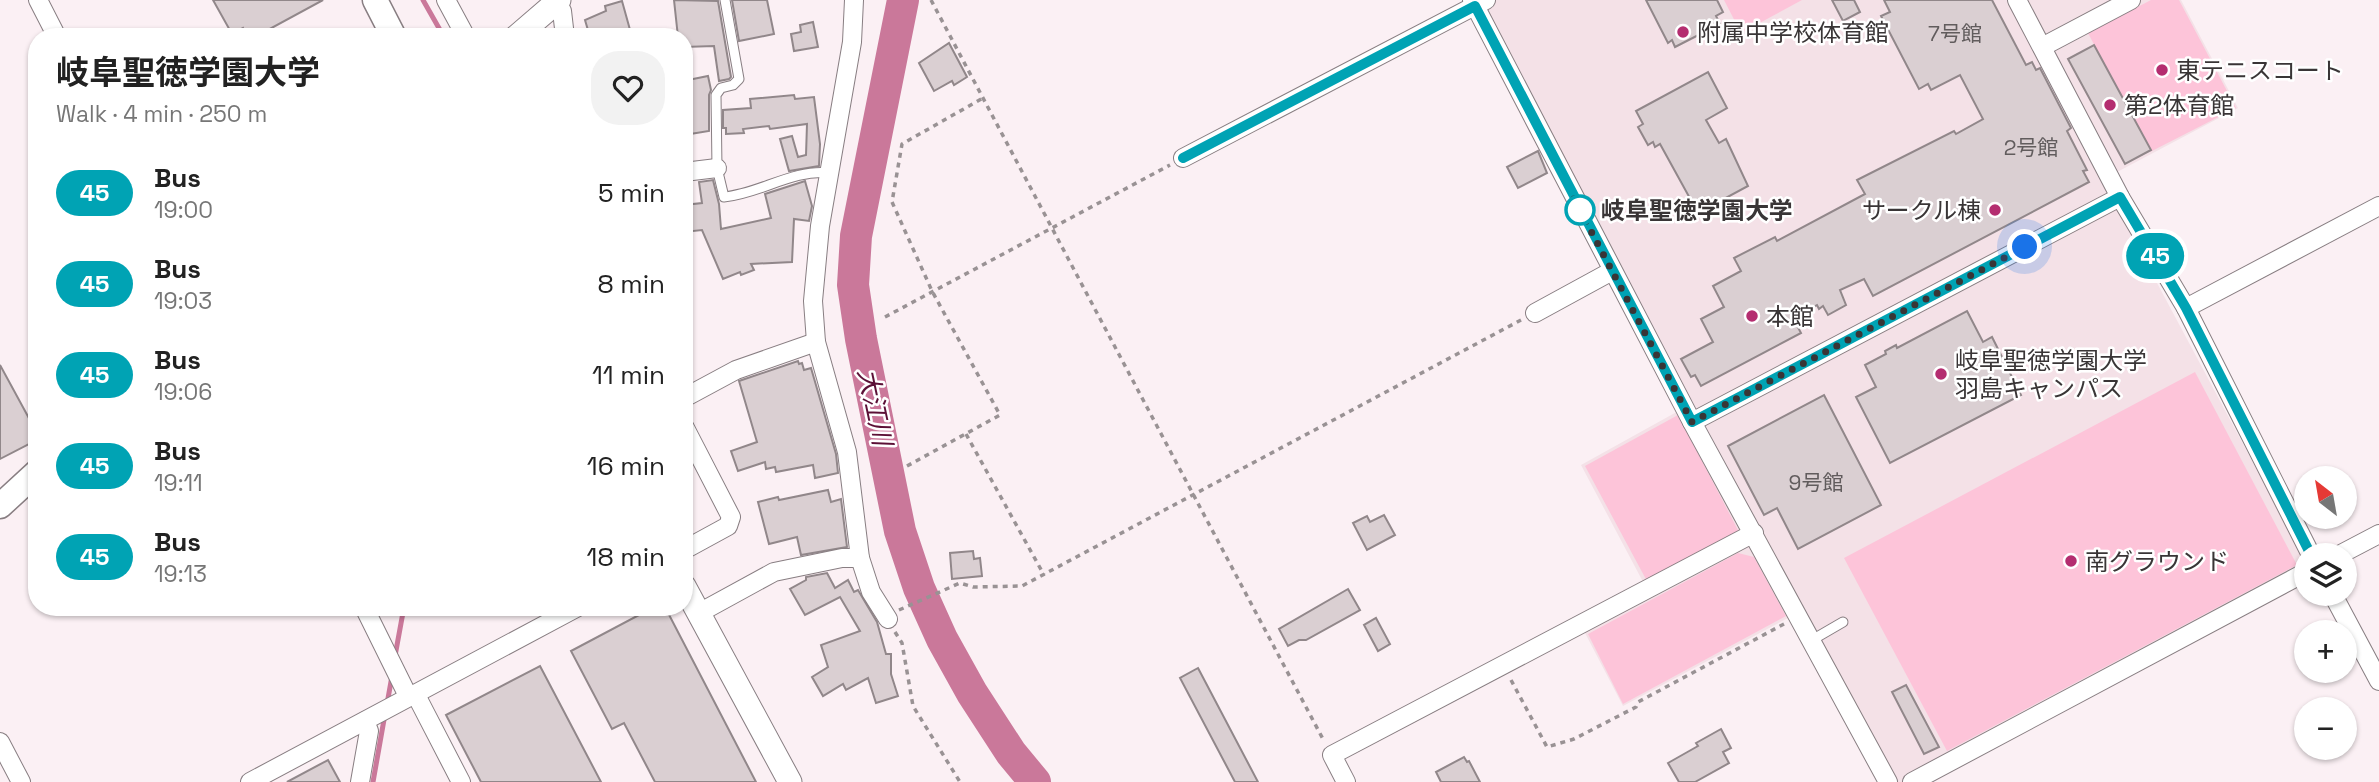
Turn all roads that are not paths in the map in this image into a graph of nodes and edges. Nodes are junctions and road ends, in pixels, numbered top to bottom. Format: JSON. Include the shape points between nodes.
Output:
{"nodes":[{"id":1,"x":38,"y":0,"type":"edge"},
{"id":2,"x":374,"y":0,"type":"edge"},
{"id":3,"x":446,"y":0,"type":"edge"},
{"id":4,"x":725,"y":0,"type":"edge"},
{"id":5,"x":854,"y":0,"type":"edge"},
{"id":6,"x":2017,"y":0,"type":"edge"},
{"id":7,"x":2131,"y":0,"type":"edge"},
{"id":8,"x":557,"y":1,"type":"edge"},
{"id":9,"x":1478,"y":2,"type":"edge"},
{"id":10,"x":52,"y":28,"type":"edge"},
{"id":11,"x":389,"y":28,"type":"edge"},
{"id":12,"x":461,"y":28,"type":"edge"},
{"id":13,"x":526,"y":28,"type":"edge"},
{"id":14,"x":564,"y":28,"type":"edge"},
{"id":15,"x":2042,"y":47,"type":"junction"},
{"id":16,"x":1183,"y":158,"type":"road end"},
{"id":17,"x":717,"y":168,"type":"junction"},
{"id":18,"x":693,"y":171,"type":"edge"},
{"id":19,"x":830,"y":173,"type":"junction"},
{"id":20,"x":2120,"y":197,"type":"junction"},
{"id":21,"x":2379,"y":206,"type":"edge"},
{"id":22,"x":1612,"y":271,"type":"junction"},
{"id":23,"x":2186,"y":308,"type":"junction"},
{"id":24,"x":1535,"y":313,"type":"road end"},
{"id":25,"x":816,"y":342,"type":"junction"},
{"id":26,"x":693,"y":393,"type":"edge"},
{"id":27,"x":1692,"y":422,"type":"junction"},
{"id":28,"x":693,"y":443,"type":"edge"},
{"id":29,"x":28,"y":480,"type":"edge"},
{"id":30,"x":0,"y":506,"type":"edge"},
{"id":31,"x":1754,"y":533,"type":"junction"},
{"id":32,"x":2379,"y":534,"type":"edge"},
{"id":33,"x":2305,"y":543,"type":"edge"},
{"id":34,"x":693,"y":545,"type":"edge"},
{"id":35,"x":2357,"y":546,"type":"edge"},
{"id":36,"x":860,"y":558,"type":"junction"},
{"id":37,"x":2294,"y":578,"type":"edge"},
{"id":38,"x":693,"y":602,"type":"edge"},
{"id":39,"x":2339,"y":606,"type":"edge"},
{"id":40,"x":699,"y":613,"type":"junction"},
{"id":41,"x":895,"y":613,"type":"road end"},
{"id":42,"x":368,"y":616,"type":"edge"},
{"id":43,"x":561,"y":616,"type":"edge"},
{"id":44,"x":1843,"y":622,"type":"dead end"},
{"id":45,"x":1812,"y":640,"type":"junction"},
{"id":46,"x":2379,"y":681,"type":"edge"},
{"id":47,"x":412,"y":696,"type":"junction"},
{"id":48,"x":365,"y":721,"type":"junction"},
{"id":49,"x":0,"y":741,"type":"edge"},
{"id":50,"x":21,"y":782,"type":"edge"},
{"id":51,"x":250,"y":782,"type":"edge"},
{"id":52,"x":360,"y":782,"type":"edge"},
{"id":53,"x":461,"y":782,"type":"edge"},
{"id":54,"x":790,"y":782,"type":"edge"},
{"id":55,"x":1346,"y":782,"type":"edge"},
{"id":56,"x":1888,"y":782,"type":"edge"},
{"id":57,"x":1912,"y":782,"type":"edge"}],
"edges":[{"from":1,"to":10,"type":"street"},
{"from":2,"to":11,"type":"main road"},
{"from":3,"to":12,"type":"street"},
{"from":4,"to":17,"type":"lane","via":[[739,79],[717,91]]},
{"from":5,"to":19,"type":"street","via":[[852,42]]},
{"from":6,"to":15,"type":"street"},
{"from":7,"to":15,"type":"street"},
{"from":8,"to":13,"type":"street"},
{"from":8,"to":14,"type":"street"},
{"from":9,"to":16,"type":"street"},
{"from":9,"to":22,"type":"street"},
{"from":15,"to":20,"type":"street"},
{"from":17,"to":18,"type":"street"},
{"from":17,"to":19,"type":"lane","via":[[724,197],[803,175]]},
{"from":19,"to":25,"type":"street","via":[[814,275]]},
{"from":20,"to":23,"type":"street"},
{"from":20,"to":27,"type":"street"},
{"from":21,"to":23,"type":"street"},
{"from":22,"to":24,"type":"street"},
{"from":22,"to":27,"type":"street"},
{"from":23,"to":33,"type":"street"},
{"from":25,"to":26,"type":"street","via":[[736,370]]},
{"from":25,"to":36,"type":"street","via":[[847,452]]},
{"from":27,"to":31,"type":"street"},
{"from":28,"to":34,"type":"street","via":[[731,517],[728,526]]},
{"from":29,"to":30,"type":"main road"},
{"from":31,"to":45,"type":"street"},
{"from":31,"to":55,"type":"street","via":[[1332,755]]},
{"from":32,"to":35,"type":"street"},
{"from":36,"to":40,"type":"street","via":[[774,572]]},
{"from":36,"to":41,"type":"street","via":[[871,592]]},
{"from":37,"to":57,"type":"street"},
{"from":38,"to":40,"type":"street"},
{"from":39,"to":46,"type":"street"},
{"from":40,"to":54,"type":"street"},
{"from":42,"to":47,"type":"street"},
{"from":43,"to":47,"type":"street"},
{"from":44,"to":45,"type":"lane"},
{"from":45,"to":56,"type":"street"},
{"from":47,"to":48,"type":"street"},
{"from":47,"to":53,"type":"street"},
{"from":48,"to":51,"type":"street"},
{"from":48,"to":52,"type":"street","via":[[369,731]]},
{"from":49,"to":50,"type":"street"}]}
